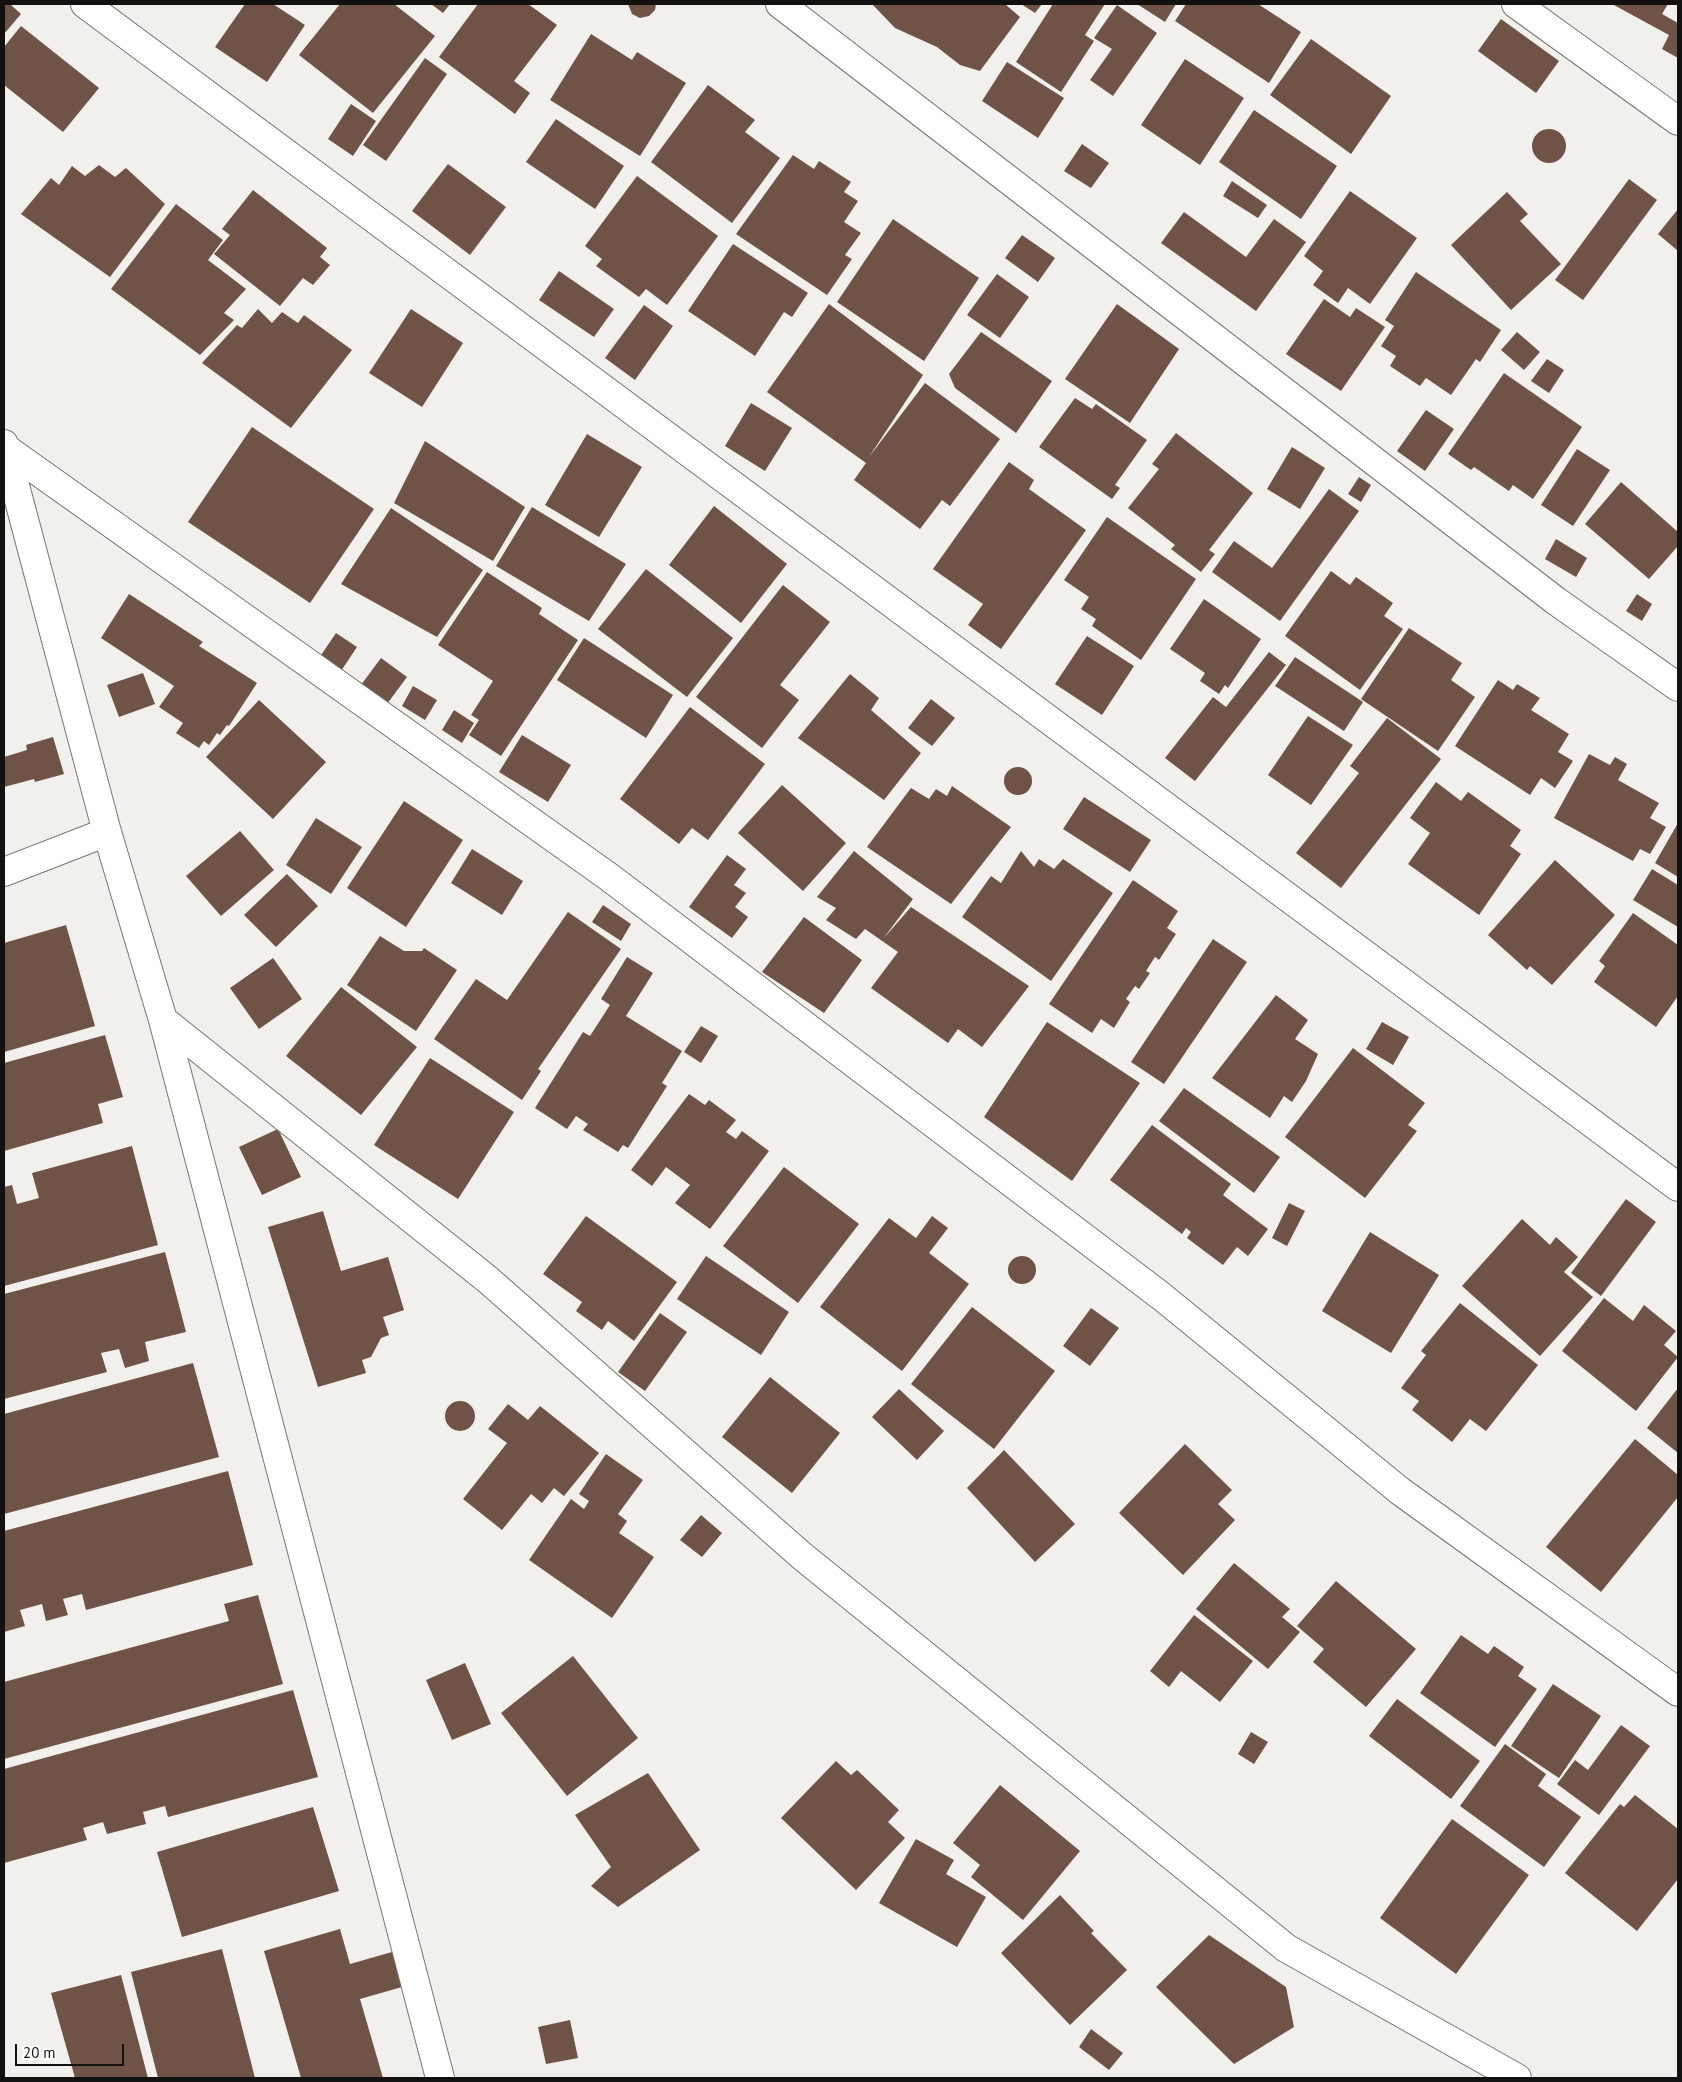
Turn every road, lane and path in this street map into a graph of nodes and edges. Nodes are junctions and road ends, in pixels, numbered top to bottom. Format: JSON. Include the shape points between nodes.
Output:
{"nodes":[{"id":1,"x":85,"y":4,"type":"edge"},
{"id":2,"x":780,"y":4,"type":"edge"},
{"id":3,"x":1516,"y":4,"type":"edge"},
{"id":4,"x":1678,"y":121,"type":"edge"},
{"id":5,"x":4,"y":446,"type":"edge"},
{"id":6,"x":1678,"y":687,"type":"edge"},
{"id":7,"x":108,"y":832,"type":"junction"},
{"id":8,"x":4,"y":872,"type":"edge"},
{"id":9,"x":163,"y":1020,"type":"junction"},
{"id":10,"x":1678,"y":1187,"type":"edge"},
{"id":11,"x":1678,"y":1692,"type":"edge"},
{"id":12,"x":440,"y":2078,"type":"edge"},
{"id":13,"x":1517,"y":2078,"type":"edge"}],
"edges":[{"from":1,"to":10,"type":"street"},
{"from":2,"to":6,"type":"street","via":[[1556,601]]},
{"from":3,"to":4,"type":"street"},
{"from":5,"to":7,"type":"street"},
{"from":5,"to":11,"type":"street","via":[[610,877],[1153,1290],[1400,1490]]},
{"from":7,"to":8,"type":"street"},
{"from":7,"to":9,"type":"street"},
{"from":9,"to":12,"type":"street"},
{"from":9,"to":13,"type":"street","via":[[487,1279],[802,1556],[1286,1948]]}]}
